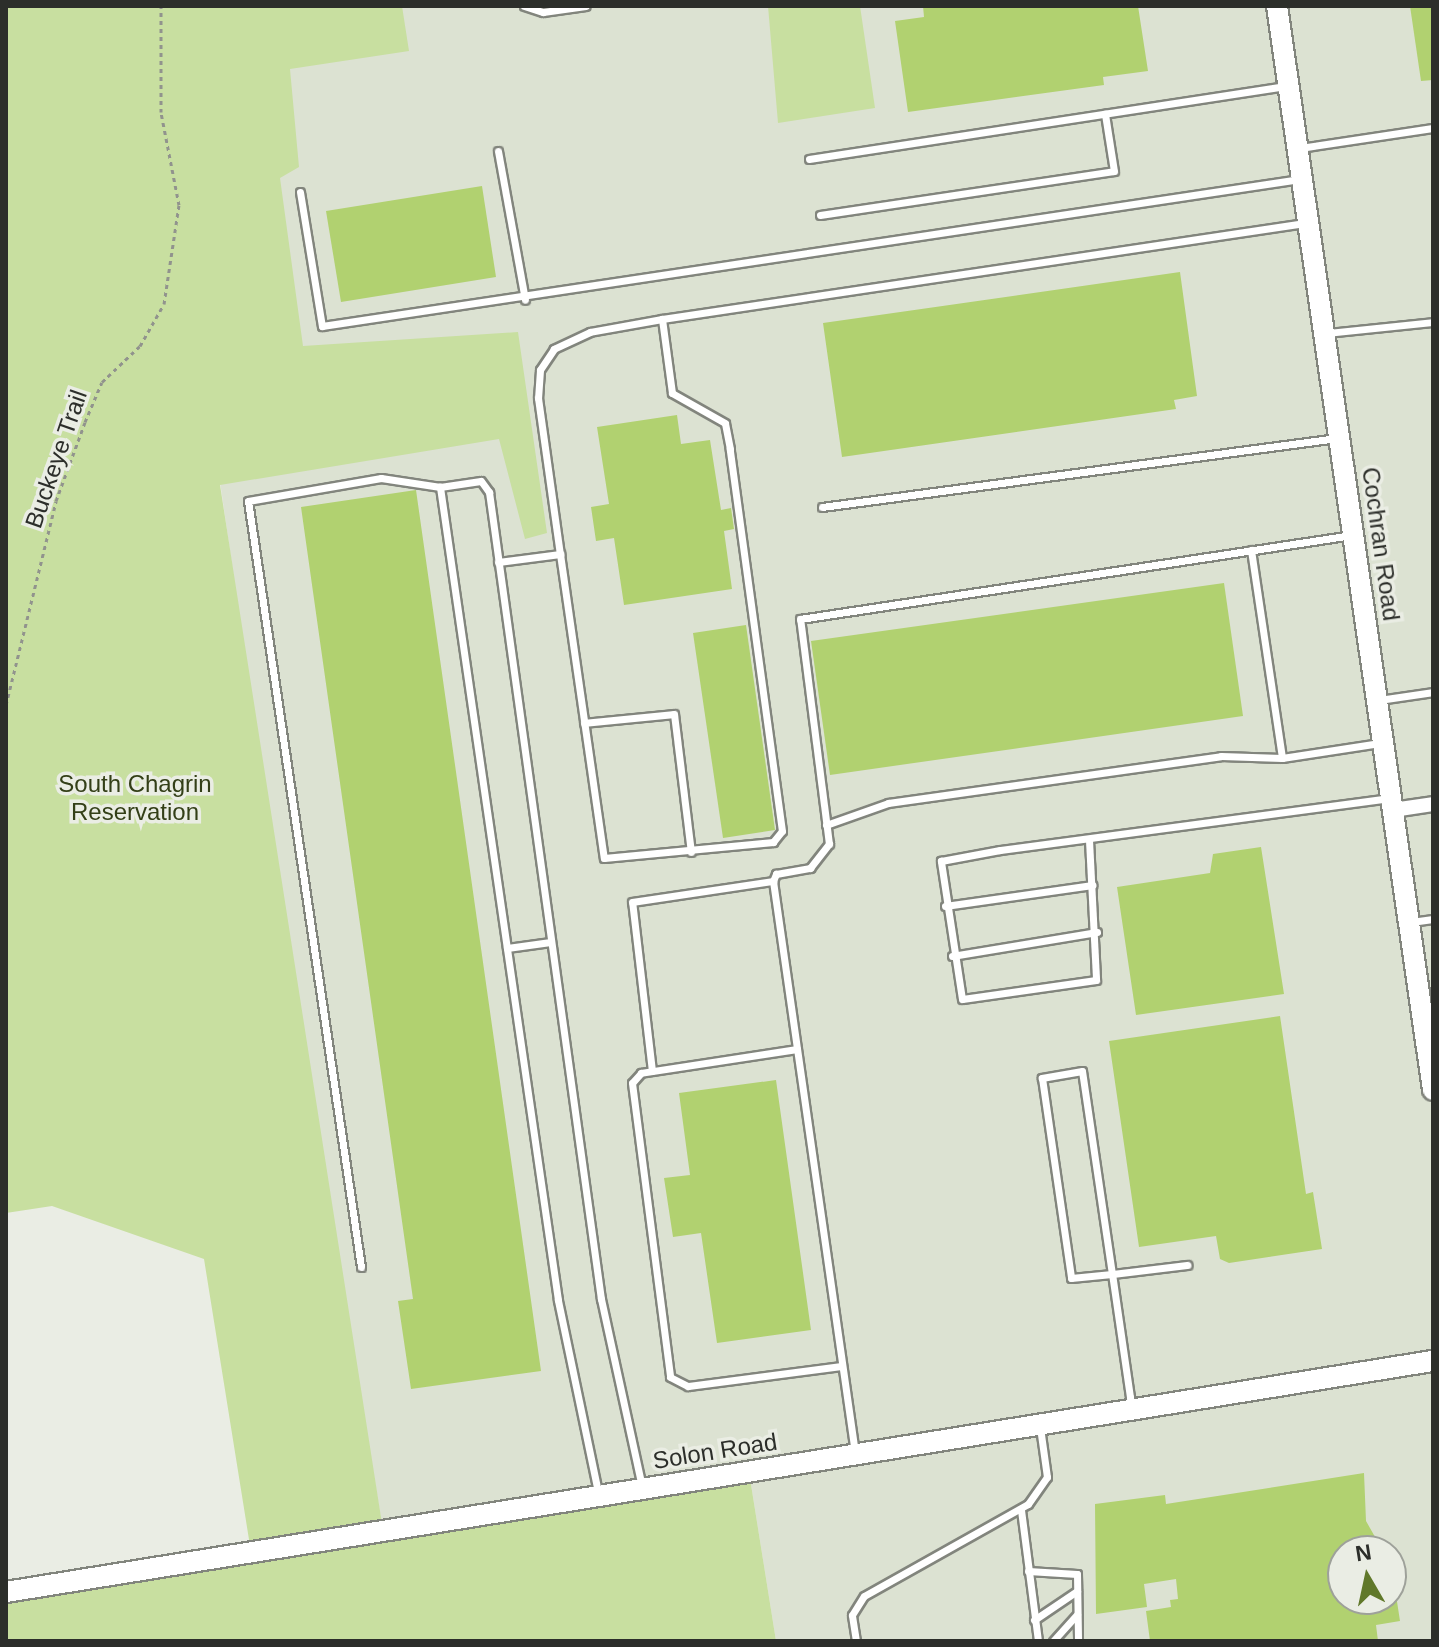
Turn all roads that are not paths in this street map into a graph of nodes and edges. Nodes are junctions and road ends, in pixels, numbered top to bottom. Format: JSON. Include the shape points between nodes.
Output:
{"nodes":[{"id":1,"x":524,"y":6,"type":"edge"},
{"id":2,"x":586,"y":6,"type":"edge"},
{"id":3,"x":1277,"y":6,"type":"edge"},
{"id":4,"x":1289,"y":86,"type":"junction"},
{"id":5,"x":1105,"y":114,"type":"junction"},
{"id":6,"x":1433,"y":128,"type":"edge"},
{"id":7,"x":1298,"y":148,"type":"junction"},
{"id":8,"x":498,"y":151,"type":"dead end"},
{"id":9,"x":809,"y":159,"type":"dead end"},
{"id":10,"x":1302,"y":179,"type":"junction"},
{"id":11,"x":300,"y":192,"type":"dead end"},
{"id":12,"x":820,"y":215,"type":"dead end"},
{"id":13,"x":1309,"y":222,"type":"junction"},
{"id":14,"x":525,"y":300,"type":"junction"},
{"id":15,"x":662,"y":319,"type":"junction"},
{"id":16,"x":1433,"y":322,"type":"edge"},
{"id":17,"x":1325,"y":333,"type":"junction"},
{"id":18,"x":1339,"y":438,"type":"junction"},
{"id":19,"x":440,"y":487,"type":"junction"},
{"id":20,"x":822,"y":507,"type":"dead end"},
{"id":21,"x":1353,"y":535,"type":"junction"},
{"id":22,"x":1251,"y":550,"type":"junction"},
{"id":23,"x":560,"y":554,"type":"junction"},
{"id":24,"x":498,"y":562,"type":"junction"},
{"id":25,"x":1433,"y":692,"type":"edge"},
{"id":26,"x":1377,"y":700,"type":"junction"},
{"id":27,"x":584,"y":723,"type":"junction"},
{"id":28,"x":1383,"y":743,"type":"junction"},
{"id":29,"x":1282,"y":758,"type":"junction"},
{"id":30,"x":1392,"y":804,"type":"junction"},
{"id":31,"x":1433,"y":804,"type":"edge"},
{"id":32,"x":826,"y":825,"type":"junction"},
{"id":33,"x":1089,"y":840,"type":"junction"},
{"id":34,"x":691,"y":852,"type":"junction"},
{"id":35,"x":773,"y":881,"type":"junction"},
{"id":36,"x":1093,"y":885,"type":"junction"},
{"id":37,"x":945,"y":906,"type":"junction"},
{"id":38,"x":1433,"y":919,"type":"edge"},
{"id":39,"x":1409,"y":923,"type":"junction"},
{"id":40,"x":1097,"y":932,"type":"junction"},
{"id":41,"x":551,"y":942,"type":"junction"},
{"id":42,"x":507,"y":948,"type":"junction"},
{"id":43,"x":952,"y":956,"type":"junction"},
{"id":44,"x":1430,"y":1039,"type":"edge"},
{"id":45,"x":797,"y":1049,"type":"junction"},
{"id":46,"x":652,"y":1071,"type":"junction"},
{"id":47,"x":1433,"y":1088,"type":"edge"},
{"id":48,"x":1187,"y":1265,"type":"dead end"},
{"id":49,"x":361,"y":1267,"type":"dead end"},
{"id":50,"x":1112,"y":1274,"type":"junction"},
{"id":51,"x":1433,"y":1361,"type":"edge"},
{"id":52,"x":842,"y":1366,"type":"junction"},
{"id":53,"x":1132,"y":1410,"type":"junction"},
{"id":54,"x":1040,"y":1426,"type":"junction"},
{"id":55,"x":855,"y":1455,"type":"junction"},
{"id":56,"x":642,"y":1489,"type":"junction"},
{"id":57,"x":599,"y":1496,"type":"junction"},
{"id":58,"x":1021,"y":1510,"type":"junction"},
{"id":59,"x":1028,"y":1571,"type":"junction"},
{"id":60,"x":1077,"y":1591,"type":"junction"},
{"id":61,"x":6,"y":1592,"type":"edge"},
{"id":62,"x":1077,"y":1614,"type":"junction"},
{"id":63,"x":1034,"y":1620,"type":"junction"},
{"id":64,"x":856,"y":1641,"type":"edge"},
{"id":65,"x":1038,"y":1641,"type":"edge"},
{"id":66,"x":1053,"y":1641,"type":"edge"},
{"id":67,"x":1078,"y":1641,"type":"edge"}],
"edges":[{"from":1,"to":2,"type":"lane","via":[[543,12]]},
{"from":3,"to":4,"type":"street","name":"Cochran Road"},
{"from":4,"to":5,"type":"lane"},
{"from":4,"to":7,"type":"street","name":"Cochran Road"},
{"from":5,"to":9,"type":"lane"},
{"from":5,"to":12,"type":"lane","via":[[1114,171]]},
{"from":6,"to":7,"type":"lane"},
{"from":7,"to":10,"type":"street","name":"Cochran Road"},
{"from":8,"to":14,"type":"lane"},
{"from":10,"to":13,"type":"street","name":"Cochran Road"},
{"from":10,"to":14,"type":"lane"},
{"from":11,"to":14,"type":"lane","via":[[322,326]]},
{"from":13,"to":15,"type":"lane"},
{"from":13,"to":17,"type":"street","name":"Cochran Road"},
{"from":15,"to":23,"type":"lane","via":[[590,332],[554,349],[540,370],[538,398]]},
{"from":15,"to":34,"type":"lane","via":[[672,393],[725,423],[782,831],[773,842]]},
{"from":16,"to":17,"type":"lane"},
{"from":17,"to":18,"type":"street","name":"Cochran Road"},
{"from":18,"to":20,"type":"lane"},
{"from":18,"to":21,"type":"street","name":"Cochran Road"},
{"from":19,"to":24,"type":"lane","via":[[481,481],[489,492]]},
{"from":19,"to":42,"type":"lane"},
{"from":19,"to":49,"type":"lane","via":[[381,478],[248,501]]},
{"from":21,"to":22,"type":"lane"},
{"from":21,"to":26,"type":"street","name":"Cochran Road"},
{"from":22,"to":29,"type":"lane"},
{"from":22,"to":32,"type":"lane","via":[[800,619]]},
{"from":23,"to":24,"type":"lane"},
{"from":23,"to":27,"type":"lane"},
{"from":24,"to":41,"type":"lane"},
{"from":25,"to":26,"type":"lane"},
{"from":26,"to":28,"type":"street","name":"Cochran Road"},
{"from":27,"to":34,"type":"lane","via":[[604,858],[683,847]]},
{"from":27,"to":34,"type":"lane","via":[[674,714]]},
{"from":28,"to":29,"type":"lane"},
{"from":28,"to":30,"type":"street","name":"Cochran Road"},
{"from":29,"to":32,"type":"lane","via":[[1221,756],[888,803]]},
{"from":30,"to":31,"type":"street"},
{"from":30,"to":33,"type":"lane"},
{"from":30,"to":39,"type":"street","name":"Cochran Road"},
{"from":32,"to":35,"type":"lane","via":[[829,844],[821,860]]},
{"from":33,"to":36,"type":"lane"},
{"from":33,"to":37,"type":"lane","via":[[941,861]]},
{"from":35,"to":45,"type":"lane"},
{"from":35,"to":46,"type":"lane","via":[[632,902]]},
{"from":36,"to":37,"type":"lane"},
{"from":36,"to":40,"type":"lane"},
{"from":37,"to":43,"type":"lane"},
{"from":38,"to":39,"type":"lane"},
{"from":39,"to":44,"type":"street","name":"Cochran Road"},
{"from":40,"to":43,"type":"lane"},
{"from":40,"to":43,"type":"lane","via":[[1096,980],[1071,988],[962,999]]},
{"from":41,"to":42,"type":"lane"},
{"from":41,"to":56,"type":"lane","via":[[601,1299]]},
{"from":42,"to":57,"type":"lane","via":[[558,1300]]},
{"from":44,"to":47,"type":"street","name":"Cochran Road"},
{"from":45,"to":46,"type":"lane"},
{"from":45,"to":52,"type":"lane"},
{"from":46,"to":52,"type":"lane","via":[[632,1083],[670,1377],[688,1386]]},
{"from":48,"to":50,"type":"lane"},
{"from":50,"to":50,"type":"lane","via":[[1082,1071],[1042,1078],[1071,1278]]},
{"from":50,"to":53,"type":"lane"},
{"from":51,"to":53,"type":"street","name":"Solon Road"},
{"from":52,"to":55,"type":"lane"},
{"from":53,"to":54,"type":"street","name":"Solon Road"},
{"from":54,"to":55,"type":"street","name":"Solon Road"},
{"from":54,"to":58,"type":"lane","via":[[1047,1477]]},
{"from":55,"to":56,"type":"street","name":"Solon Road"},
{"from":56,"to":57,"type":"street","name":"Solon Road"},
{"from":57,"to":61,"type":"street","name":"Solon Road"},
{"from":58,"to":59,"type":"lane"},
{"from":58,"to":64,"type":"lane","via":[[864,1596],[852,1615]]},
{"from":59,"to":60,"type":"lane","via":[[1077,1574]]},
{"from":59,"to":63,"type":"lane"},
{"from":60,"to":62,"type":"lane"},
{"from":60,"to":63,"type":"lane"},
{"from":62,"to":66,"type":"lane"},
{"from":62,"to":67,"type":"lane"},
{"from":63,"to":65,"type":"lane"}]}
